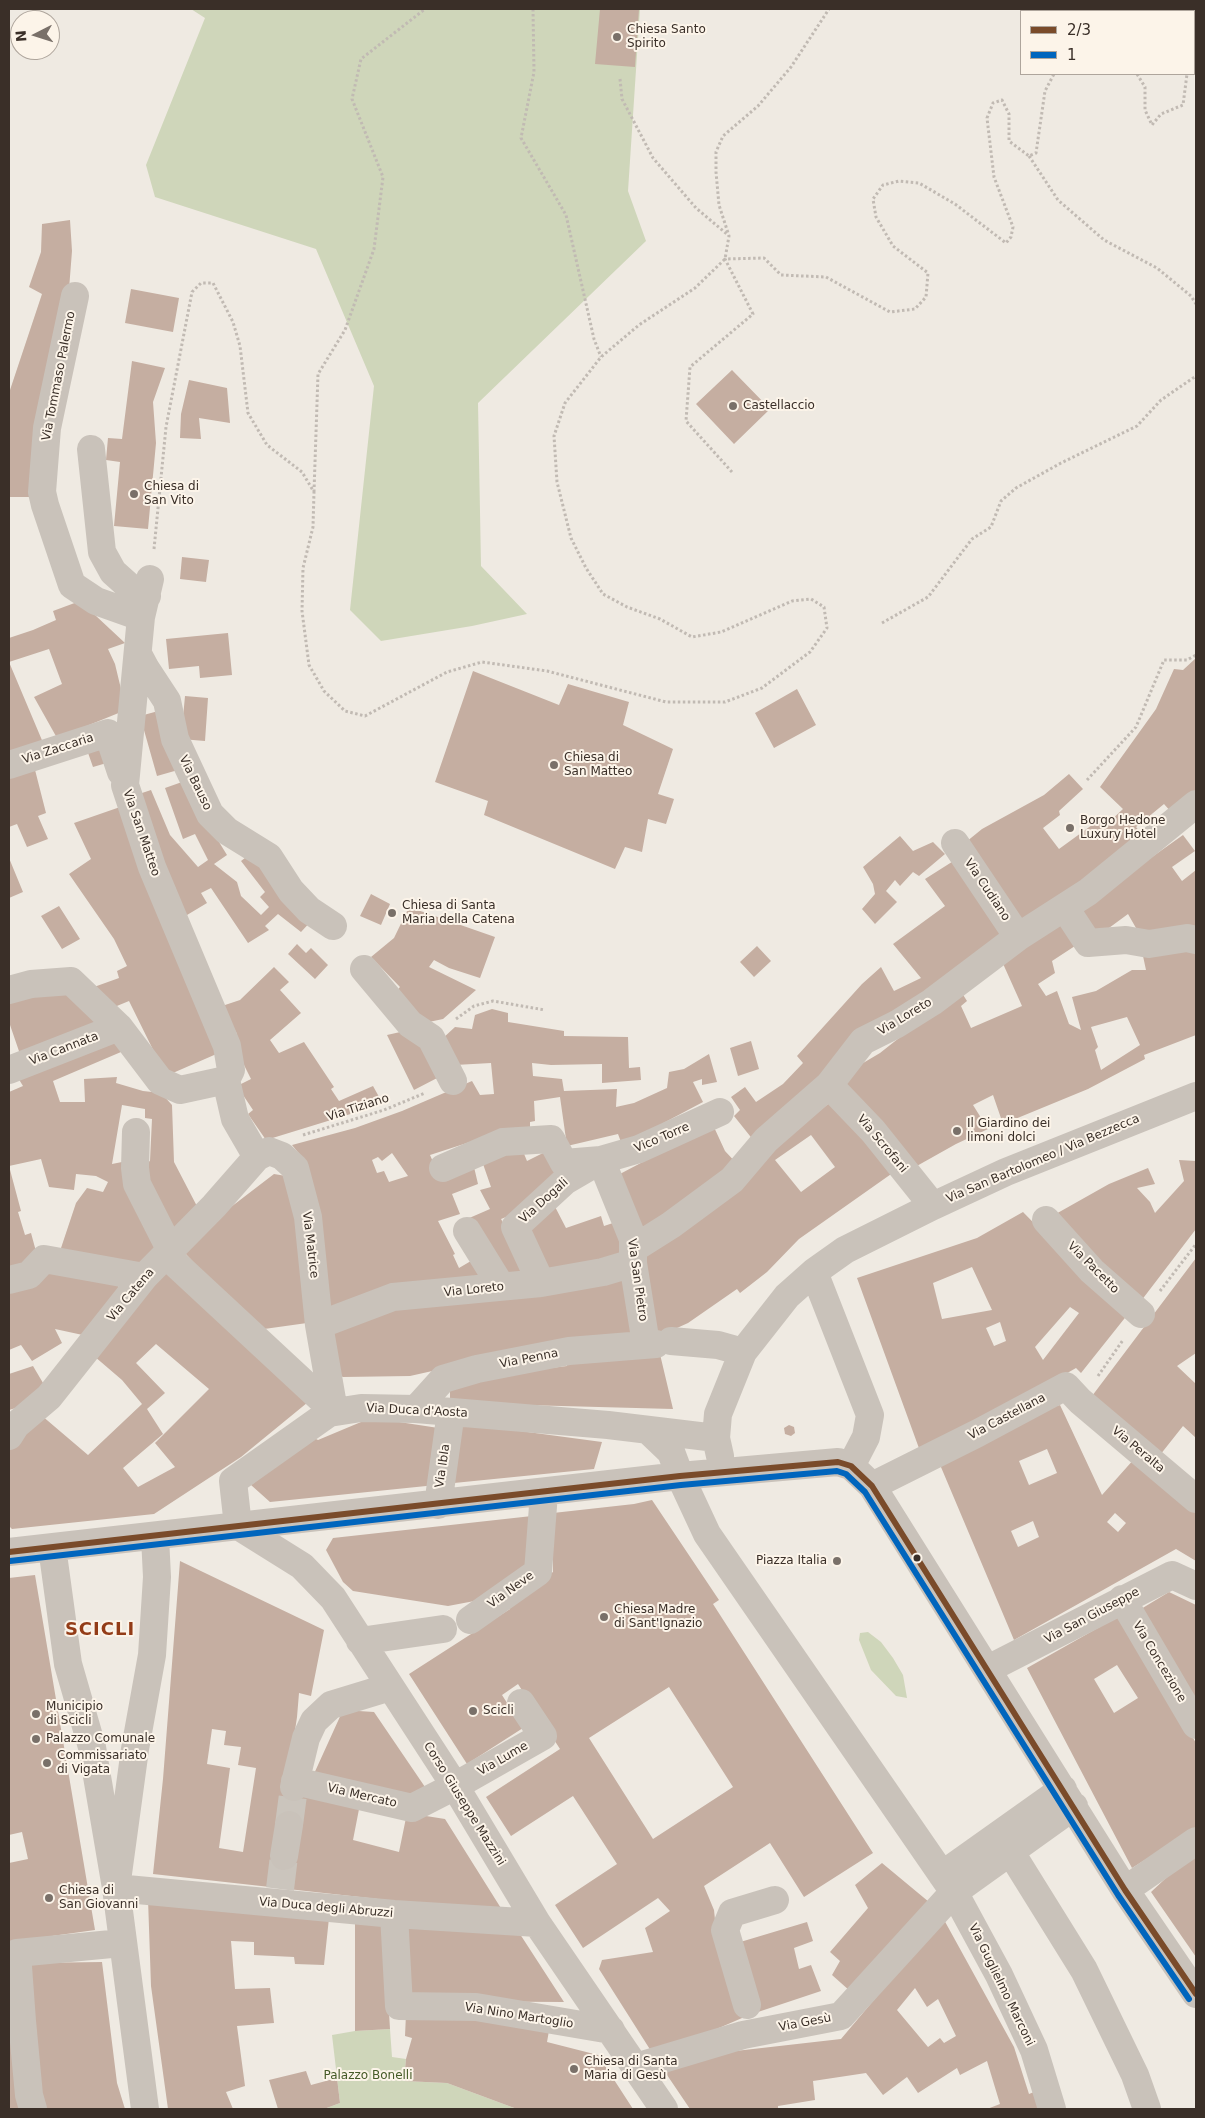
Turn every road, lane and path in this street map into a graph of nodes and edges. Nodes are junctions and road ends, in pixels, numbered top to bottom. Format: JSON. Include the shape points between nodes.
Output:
{"nodes":[{"id":1,"x":425,"y":9,"type":"edge"},
{"id":2,"x":533,"y":9,"type":"edge"},
{"id":3,"x":829,"y":9,"type":"edge"},
{"id":4,"x":1053,"y":75,"type":"edge"},
{"id":5,"x":1138,"y":75,"type":"edge"},
{"id":6,"x":1187,"y":75,"type":"edge"},
{"id":7,"x":620,"y":79,"type":"dead end"},
{"id":8,"x":1029,"y":156,"type":"junction"},
{"id":9,"x":729,"y":236,"type":"junction"},
{"id":10,"x":725,"y":259,"type":"junction"},
{"id":11,"x":75,"y":296,"type":"dead end"},
{"id":12,"x":1196,"y":304,"type":"edge"},
{"id":13,"x":601,"y":357,"type":"junction"},
{"id":14,"x":1196,"y":376,"type":"edge"},
{"id":15,"x":91,"y":449,"type":"dead end"},
{"id":16,"x":732,"y":472,"type":"dead end"},
{"id":17,"x":314,"y":492,"type":"junction"},
{"id":18,"x":146,"y":597,"type":"junction"},
{"id":19,"x":882,"y":623,"type":"dead end"},
{"id":20,"x":138,"y":654,"type":"junction"},
{"id":21,"x":1196,"y":655,"type":"edge"},
{"id":22,"x":9,"y":766,"type":"edge"},
{"id":23,"x":1087,"y":780,"type":"dead end"},
{"id":24,"x":125,"y":785,"type":"junction"},
{"id":25,"x":1196,"y":804,"type":"edge"},
{"id":26,"x":956,"y":843,"type":"dead end"},
{"id":27,"x":1065,"y":908,"type":"junction"},
{"id":28,"x":333,"y":926,"type":"dead end"},
{"id":29,"x":1018,"y":937,"type":"junction"},
{"id":30,"x":1196,"y":940,"type":"edge"},
{"id":31,"x":364,"y":969,"type":"dead end"},
{"id":32,"x":9,"y":990,"type":"edge"},
{"id":33,"x":545,"y":1010,"type":"dead end"},
{"id":34,"x":119,"y":1027,"type":"junction"},
{"id":35,"x":431,"y":1038,"type":"junction"},
{"id":36,"x":9,"y":1070,"type":"edge"},
{"id":37,"x":226,"y":1080,"type":"junction"},
{"id":38,"x":453,"y":1081,"type":"joint"},
{"id":39,"x":829,"y":1085,"type":"junction"},
{"id":40,"x":1196,"y":1096,"type":"edge"},
{"id":41,"x":720,"y":1112,"type":"dead end"},
{"id":42,"x":136,"y":1132,"type":"dead end"},
{"id":43,"x":263,"y":1154,"type":"junction"},
{"id":44,"x":601,"y":1160,"type":"junction"},
{"id":45,"x":443,"y":1168,"type":"dead end"},
{"id":46,"x":933,"y":1206,"type":"junction"},
{"id":47,"x":1046,"y":1220,"type":"dead end"},
{"id":48,"x":467,"y":1231,"type":"dead end"},
{"id":49,"x":168,"y":1252,"type":"junction"},
{"id":50,"x":633,"y":1256,"type":"junction"},
{"id":51,"x":814,"y":1272,"type":"junction"},
{"id":52,"x":144,"y":1277,"type":"junction"},
{"id":53,"x":9,"y":1280,"type":"edge"},
{"id":54,"x":541,"y":1283,"type":"junction"},
{"id":55,"x":500,"y":1286,"type":"junction"},
{"id":56,"x":1141,"y":1314,"type":"dead end"},
{"id":57,"x":319,"y":1325,"type":"junction"},
{"id":58,"x":658,"y":1343,"type":"junction"},
{"id":59,"x":743,"y":1352,"type":"junction"},
{"id":60,"x":1080,"y":1401,"type":"joint"},
{"id":61,"x":416,"y":1409,"type":"junction"},
{"id":62,"x":334,"y":1411,"type":"junction"},
{"id":63,"x":449,"y":1426,"type":"dead end"},
{"id":64,"x":649,"y":1431,"type":"junction"},
{"id":65,"x":9,"y":1436,"type":"edge"},
{"id":66,"x":716,"y":1438,"type":"junction"},
{"id":67,"x":851,"y":1466,"type":"junction"},
{"id":68,"x":732,"y":1472,"type":"junction"},
{"id":69,"x":680,"y":1476,"type":"junction"},
{"id":70,"x":872,"y":1486,"type":"junction"},
{"id":71,"x":544,"y":1493,"type":"junction"},
{"id":72,"x":1196,"y":1500,"type":"edge"},
{"id":73,"x":438,"y":1505,"type":"junction"},
{"id":74,"x":238,"y":1526,"type":"junction"},
{"id":75,"x":155,"y":1537,"type":"junction"},
{"id":76,"x":52,"y":1547,"type":"junction"},
{"id":77,"x":9,"y":1552,"type":"edge"},
{"id":78,"x":1196,"y":1586,"type":"edge"},
{"id":79,"x":1122,"y":1599,"type":"junction"},
{"id":80,"x":470,"y":1620,"type":"dead end"},
{"id":81,"x":443,"y":1629,"type":"dead end"},
{"id":82,"x":360,"y":1641,"type":"junction"},
{"id":83,"x":988,"y":1669,"type":"junction"},
{"id":84,"x":390,"y":1687,"type":"junction"},
{"id":85,"x":521,"y":1703,"type":"dead end"},
{"id":86,"x":1196,"y":1725,"type":"edge"},
{"id":87,"x":455,"y":1786,"type":"junction"},
{"id":88,"x":1068,"y":1797,"type":"junction"},
{"id":89,"x":288,"y":1824,"type":"tunnel mouth"},
{"id":90,"x":1196,"y":1842,"type":"edge"},
{"id":91,"x":1010,"y":1851,"type":"junction"},
{"id":92,"x":284,"y":1856,"type":"tunnel mouth"},
{"id":93,"x":948,"y":1883,"type":"junction"},
{"id":94,"x":116,"y":1888,"type":"junction"},
{"id":95,"x":1126,"y":1890,"type":"junction"},
{"id":96,"x":775,"y":1900,"type":"dead end"},
{"id":97,"x":394,"y":1914,"type":"junction"},
{"id":98,"x":537,"y":1923,"type":"junction"},
{"id":99,"x":122,"y":1943,"type":"junction"},
{"id":100,"x":1196,"y":1994,"type":"edge"},
{"id":101,"x":750,"y":2018,"type":"junction"},
{"id":102,"x":15,"y":2022,"type":"edge"},
{"id":103,"x":611,"y":2030,"type":"junction"},
{"id":104,"x":636,"y":2067,"type":"junction"},
{"id":105,"x":33,"y":2109,"type":"edge"},
{"id":106,"x":145,"y":2109,"type":"edge"},
{"id":107,"x":664,"y":2109,"type":"edge"},
{"id":108,"x":1052,"y":2109,"type":"edge"},
{"id":109,"x":1147,"y":2109,"type":"edge"}],
"edges":[{"from":1,"to":17,"type":"path","via":[[362,60],[352,99],[383,176],[374,249],[344,330],[318,374]]},
{"from":2,"to":13,"type":"path","via":[[534,72],[521,138],[566,215]]},
{"from":3,"to":9,"type":"path","via":[[791,66],[758,106],[723,136],[716,152],[716,172],[720,205]]},
{"from":4,"to":8,"type":"path","via":[[1045,91],[1036,153]]},
{"from":5,"to":6,"type":"path","via":[[1145,87],[1145,110],[1152,125],[1161,114],[1183,105]]},
{"from":7,"to":9,"type":"path","via":[[622,99],[653,158],[696,208]]},
{"from":8,"to":10,"type":"path","via":[[1009,140],[1009,114],[1002,100],[993,104],[987,118],[994,177],[1013,227],[1006,243],[955,204],[919,183],[899,181],[883,185],[873,199],[876,217],[893,246],[928,273],[926,297],[915,309],[890,312],[826,277],[781,275],[764,258]]},
{"from":8,"to":12,"type":"path","via":[[1058,200],[1104,240],[1157,268]]},
{"from":9,"to":10,"type":"path"},
{"from":10,"to":13,"type":"path","via":[[694,288],[639,324]]},
{"from":10,"to":16,"type":"path","via":[[754,314],[690,366],[686,421]]},
{"from":11,"to":18,"type":"street","name":"Via Tommaso Palermo","via":[[47,428],[42,492],[45,505],[72,585],[96,601]]},
{"from":13,"to":17,"type":"path","via":[[565,403],[554,436],[557,482],[571,538],[603,594],[692,637],[721,632],[792,601],[811,599],[824,607],[827,628],[810,652],[762,688],[725,702],[666,702],[547,671],[482,662],[447,672],[365,716],[344,711],[324,691],[309,664],[302,611],[303,568],[314,527]]},
{"from":14,"to":19,"type":"path","via":[[1161,400],[1137,426],[1016,488],[1001,501],[991,527],[972,540],[928,597]]},
{"from":15,"to":18,"type":"street","via":[[102,552],[113,572]]},
{"from":17,"to":18,"type":"path","via":[[302,472],[267,445],[248,413],[240,346],[233,322],[212,283],[201,283],[192,292],[166,427],[160,510]]},
{"from":18,"to":20,"type":"street","name":"Via San Matteo"},
{"from":20,"to":24,"type":"street","name":"Via San Matteo"},
{"from":20,"to":28,"type":"street","name":"Via Bauso","via":[[167,701],[175,739],[210,814],[227,831],[269,857],[291,891],[309,910]]},
{"from":21,"to":23,"type":"path","via":[[1188,660],[1164,660],[1136,727]]},
{"from":22,"to":24,"type":"street","name":"Via Zaccaria","via":[[108,733]]},
{"from":24,"to":37,"type":"street","name":"Via San Matteo","via":[[152,868],[226,1046],[231,1070]]},
{"from":25,"to":27,"type":"street","name":"Via Loreto"},
{"from":26,"to":29,"type":"street","name":"Via Cudiano"},
{"from":27,"to":29,"type":"street","name":"Via Loreto"},
{"from":27,"to":30,"type":"street","via":[[1088,943],[1126,940],[1149,944],[1187,938]]},
{"from":29,"to":39,"type":"street","name":"Via Loreto","via":[[932,1002],[863,1041]]},
{"from":31,"to":35,"type":"street","via":[[410,1024]]},
{"from":32,"to":34,"type":"street","via":[[31,984],[71,981]]},
{"from":33,"to":35,"type":"path","via":[[493,1001],[474,1006]]},
{"from":34,"to":36,"type":"street","name":"Via Cannata"},
{"from":34,"to":37,"type":"street","via":[[160,1081],[180,1090]]},
{"from":35,"to":38,"type":"street"},
{"from":37,"to":43,"type":"street","name":"Via San Matteo","via":[[235,1119]]},
{"from":38,"to":43,"type":"path","name":"Via Tiziano","via":[[384,1110],[292,1138]]},
{"from":39,"to":46,"type":"street","name":"Via Scrofani","via":[[873,1131]]},
{"from":39,"to":50,"type":"street","name":"Via Loreto","via":[[766,1140],[732,1180]]},
{"from":40,"to":46,"type":"street","name":"Via San Bartolomeo / Via Bezzecca","via":[[1006,1172]]},
{"from":41,"to":44,"type":"street","name":"Vico Torre","via":[[639,1149]]},
{"from":42,"to":49,"type":"street","via":[[138,1184]]},
{"from":43,"to":49,"type":"street","name":"Via Catena"},
{"from":43,"to":57,"type":"street","name":"Via Matrice","via":[[282,1156],[295,1168],[308,1217]]},
{"from":44,"to":45,"type":"street","via":[[564,1163],[551,1139],[503,1142]]},
{"from":44,"to":50,"type":"street","name":"Via San Pietro","via":[[633,1239]]},
{"from":44,"to":54,"type":"street","name":"Via Dogali","via":[[565,1181],[515,1227]]},
{"from":46,"to":51,"type":"street","name":"Via San Bartolomeo / Via Bezzecca","via":[[845,1250]]},
{"from":47,"to":56,"type":"street","name":"Via Pacetto","via":[[1092,1271]]},
{"from":48,"to":55,"type":"street"},
{"from":49,"to":52,"type":"street","name":"Via Catena"},
{"from":49,"to":62,"type":"street"},
{"from":50,"to":54,"type":"street","name":"Via Loreto","via":[[603,1272]]},
{"from":50,"to":58,"type":"street","name":"Via San Pietro"},
{"from":51,"to":59,"type":"street","name":"Via San Bartolomeo / Via Bezzecca","via":[[787,1296]]},
{"from":51,"to":67,"type":"street","via":[[870,1415],[866,1437]]},
{"from":52,"to":53,"type":"street","via":[[44,1259],[29,1275]]},
{"from":52,"to":65,"type":"street","name":"Via Catena","via":[[49,1397],[16,1425]]},
{"from":54,"to":55,"type":"street","name":"Via Loreto"},
{"from":55,"to":57,"type":"street","name":"Via Loreto","via":[[393,1297]]},
{"from":57,"to":62,"type":"street","name":"Via Matrice"},
{"from":58,"to":59,"type":"street","name":"Via Penna","via":[[718,1345]]},
{"from":58,"to":61,"type":"street","name":"Via Penna","via":[[569,1351],[477,1369],[443,1379]]},
{"from":59,"to":66,"type":"street","name":"Via San Bartolomeo / Via Bezzecca","via":[[718,1414]]},
{"from":60,"to":70,"type":"street","name":"Via Castellana","via":[[1066,1386]]},
{"from":60,"to":72,"type":"street","name":"Via Peralta"},
{"from":61,"to":62,"type":"street","name":"Via Duca d'Aosta"},
{"from":61,"to":64,"type":"street","name":"Via Duca d'Aosta"},
{"from":62,"to":74,"type":"street","name":"Via Duca d'Aosta","via":[[233,1481]]},
{"from":63,"to":73,"type":"street","name":"Via Ibla"},
{"from":64,"to":66,"type":"street","name":"Via Duca d'Aosta"},
{"from":64,"to":69,"type":"street","name":"Via Guglielmo Marconi","via":[[671,1452]]},
{"from":66,"to":68,"type":"street","via":[[720,1456]]},
{"from":67,"to":68,"type":"street","via":[[838,1462]]},
{"from":67,"to":70,"type":"street"},
{"from":68,"to":69,"type":"street"},
{"from":69,"to":71,"type":"street"},
{"from":69,"to":93,"type":"street","name":"Via Guglielmo Marconi","via":[[707,1534]]},
{"from":70,"to":83,"type":"street"},
{"from":71,"to":73,"type":"street"},
{"from":71,"to":80,"type":"street","name":"Via Neve","via":[[538,1572]]},
{"from":73,"to":74,"type":"street"},
{"from":74,"to":75,"type":"street"},
{"from":74,"to":82,"type":"street","name":"Corso Giuseppe Mazzini","via":[[302,1566],[333,1598]]},
{"from":75,"to":76,"type":"street"},
{"from":75,"to":94,"type":"street","via":[[157,1577],[152,1654]]},
{"from":76,"to":77,"type":"street"},
{"from":76,"to":94,"type":"street","via":[[68,1664],[92,1747]]},
{"from":78,"to":79,"type":"street","name":"Via San Giuseppe","via":[[1172,1575]]},
{"from":79,"to":83,"type":"street","name":"Via San Giuseppe"},
{"from":79,"to":86,"type":"street","name":"Via Concezione"},
{"from":81,"to":82,"type":"street"},
{"from":82,"to":84,"type":"street","name":"Corso Giuseppe Mazzini"},
{"from":83,"to":88,"type":"street"},
{"from":84,"to":87,"type":"street","name":"Corso Giuseppe Mazzini"},
{"from":84,"to":87,"type":"street","name":"Via Mercato","via":[[331,1705],[314,1721],[306,1738],[295,1784],[412,1808]]},
{"from":85,"to":87,"type":"street","name":"Via Lume","via":[[543,1736]]},
{"from":87,"to":98,"type":"street","name":"Corso Giuseppe Mazzini"},
{"from":88,"to":91,"type":"street"},
{"from":88,"to":93,"type":"street"},
{"from":88,"to":95,"type":"street"},
{"from":89,"to":92,"type":"street"},
{"from":90,"to":95,"type":"street"},
{"from":91,"to":93,"type":"street"},
{"from":91,"to":109,"type":"street","via":[[1084,1970],[1135,2075]]},
{"from":93,"to":101,"type":"street","name":"Via Gesù","via":[[841,2016]]},
{"from":93,"to":108,"type":"street","name":"Via Guglielmo Marconi","via":[[1000,1975],[1034,2050]]},
{"from":94,"to":97,"type":"street","name":"Via Duca degli Abruzzi","via":[[279,1896]]},
{"from":94,"to":99,"type":"street"},
{"from":95,"to":100,"type":"street"},
{"from":96,"to":101,"type":"street","via":[[732,1913],[725,1930]]},
{"from":97,"to":98,"type":"street","name":"Via Duca degli Abruzzi"},
{"from":97,"to":103,"type":"street","name":"Via Nino Martoglio","via":[[400,2006],[476,2007]]},
{"from":98,"to":103,"type":"street","name":"Corso Giuseppe Mazzini"},
{"from":99,"to":102,"type":"street","via":[[17,1953]]},
{"from":99,"to":106,"type":"street"},
{"from":101,"to":104,"type":"street","name":"Via Gesù"},
{"from":102,"to":105,"type":"street"},
{"from":103,"to":104,"type":"street","name":"Corso Giuseppe Mazzini"},
{"from":104,"to":107,"type":"street","name":"Corso Giuseppe Mazzini"}]}
